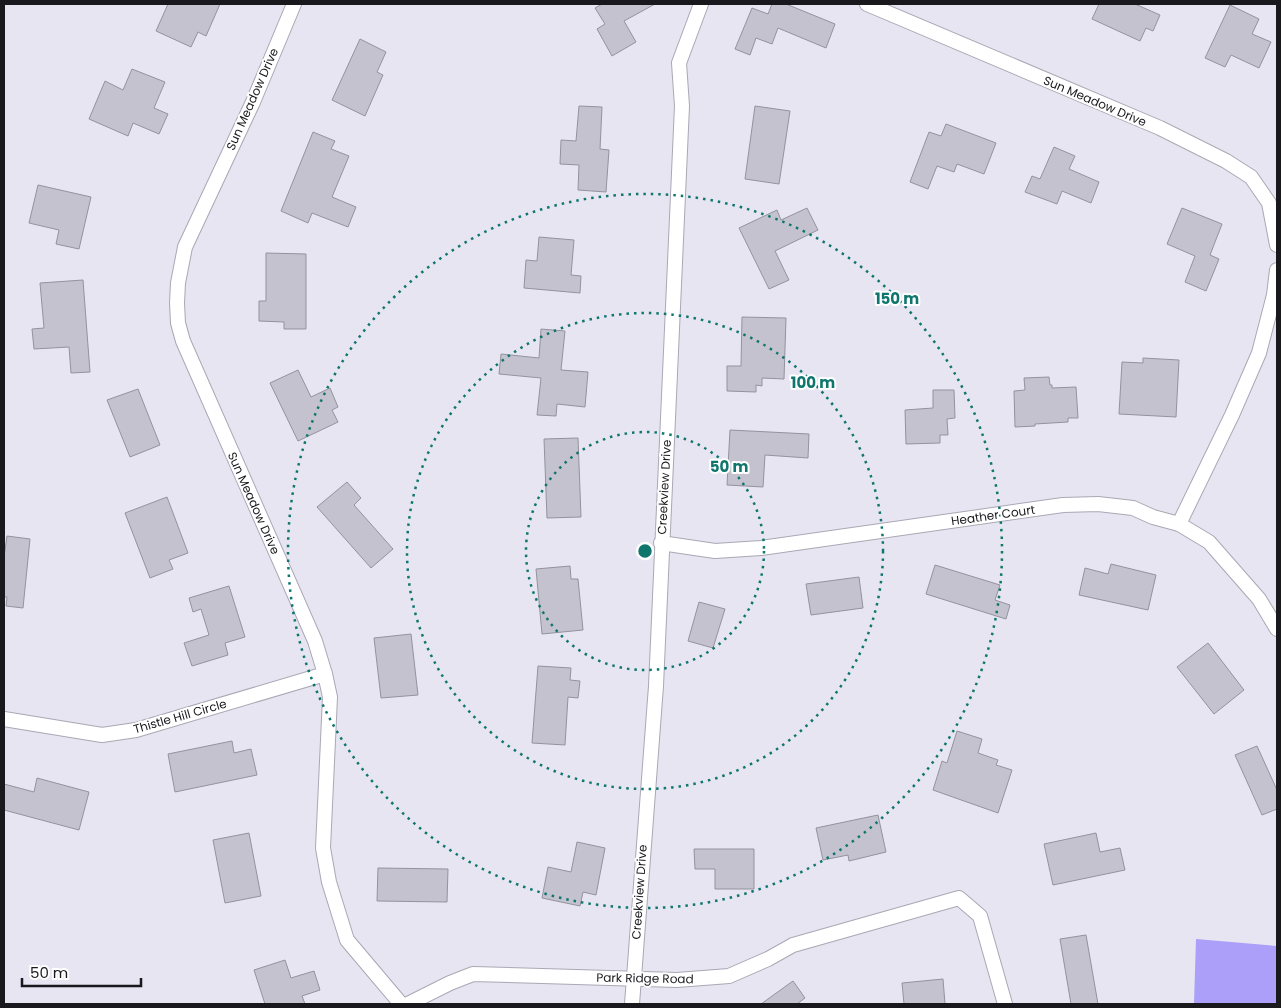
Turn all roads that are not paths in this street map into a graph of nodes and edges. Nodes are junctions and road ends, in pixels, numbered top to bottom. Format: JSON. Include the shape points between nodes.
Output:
{"nodes":[{"id":1,"x":294,"y":4,"type":"edge"},
{"id":2,"x":701,"y":4,"type":"edge"},
{"id":3,"x":867,"y":4,"type":"edge"},
{"id":4,"x":1277,"y":244,"type":"edge"},
{"id":5,"x":1277,"y":270,"type":"edge"},
{"id":6,"x":1179,"y":524,"type":"junction"},
{"id":7,"x":661,"y":543,"type":"junction"},
{"id":8,"x":1277,"y":629,"type":"edge"},
{"id":9,"x":325,"y":674,"type":"junction"},
{"id":10,"x":4,"y":719,"type":"edge"},
{"id":11,"x":633,"y":978,"type":"junction"},
{"id":12,"x":402,"y":1004,"type":"edge"},
{"id":13,"x":408,"y":1004,"type":"edge"},
{"id":14,"x":632,"y":1004,"type":"edge"},
{"id":15,"x":1006,"y":1004,"type":"edge"}],
"edges":[{"from":1,"to":9,"type":"street","name":"Sun Meadow Drive","via":[[253,102],[185,247],[178,282],[178,323],[183,341],[315,641]]},
{"from":2,"to":7,"type":"street","name":"Creekview Drive","via":[[680,64],[682,106]]},
{"from":3,"to":4,"type":"street","name":"Sun Meadow Drive","via":[[1160,128],[1226,161],[1251,178],[1269,203]]},
{"from":5,"to":6,"type":"street","via":[[1259,353]]},
{"from":6,"to":7,"type":"street","name":"Heather Court","via":[[1133,508],[1063,505],[761,548],[715,551]]},
{"from":6,"to":8,"type":"street","name":"Heather Court","via":[[1209,542],[1258,599]]},
{"from":7,"to":11,"type":"street","name":"Creekview Drive","via":[[656,686]]},
{"from":9,"to":10,"type":"street","name":"Thistle Hill Circle","via":[[136,730],[102,735]]},
{"from":9,"to":12,"type":"street","name":"Sun Meadow Drive","via":[[330,697],[323,848],[329,882],[347,940]]},
{"from":11,"to":13,"type":"street","name":"Park Ridge Road","via":[[473,974]]},
{"from":11,"to":14,"type":"street","name":"Creekview Drive"},
{"from":11,"to":15,"type":"street","name":"Park Ridge Road","via":[[678,980],[729,976],[793,945],[959,898],[980,916]]}]}
